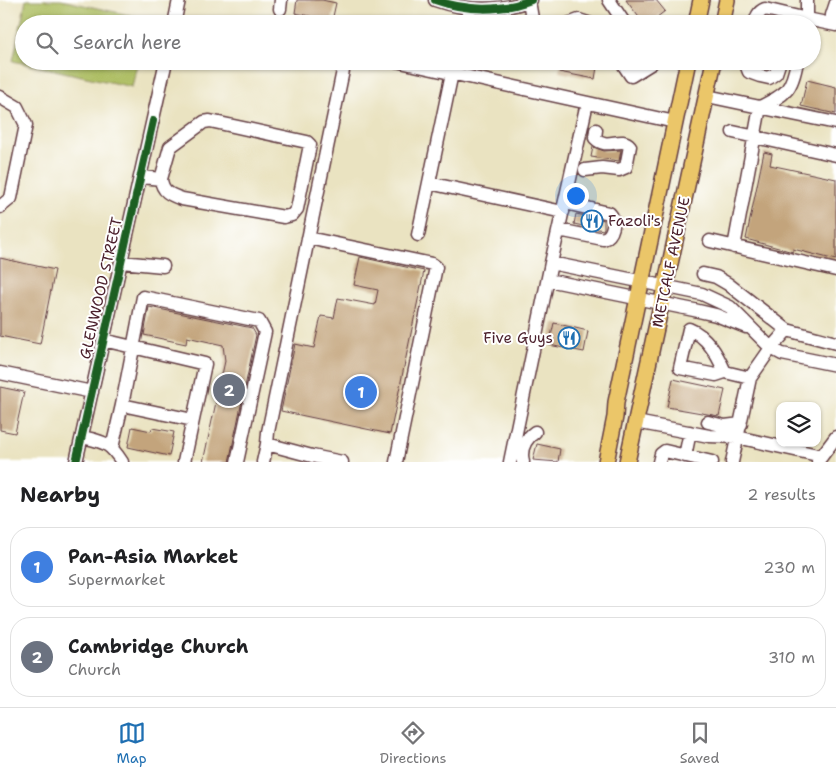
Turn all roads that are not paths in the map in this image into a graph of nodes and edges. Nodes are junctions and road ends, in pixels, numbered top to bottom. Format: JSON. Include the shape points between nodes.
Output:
{"nodes":[{"id":1,"x":180,"y":0,"type":"edge"},
{"id":2,"x":435,"y":0,"type":"edge"},
{"id":3,"x":530,"y":0,"type":"edge"},
{"id":4,"x":609,"y":0,"type":"edge"},
{"id":5,"x":701,"y":0,"type":"edge"},
{"id":6,"x":727,"y":0,"type":"edge"},
{"id":7,"x":807,"y":0,"type":"edge"},
{"id":8,"x":836,"y":3,"type":"edge"},
{"id":9,"x":466,"y":6,"type":"edge"},
{"id":10,"x":176,"y":15,"type":"edge"},
{"id":11,"x":532,"y":15,"type":"edge"},
{"id":12,"x":620,"y":15,"type":"edge"},
{"id":13,"x":698,"y":15,"type":"edge"},
{"id":14,"x":724,"y":15,"type":"edge"},
{"id":15,"x":758,"y":15,"type":"edge"},
{"id":16,"x":778,"y":15,"type":"edge"},
{"id":17,"x":806,"y":15,"type":"edge"},
{"id":18,"x":821,"y":23,"type":"edge"},
{"id":19,"x":834,"y":24,"type":"edge"},
{"id":20,"x":164,"y":70,"type":"edge"},
{"id":21,"x":343,"y":70,"type":"edge"},
{"id":22,"x":438,"y":70,"type":"edge"},
{"id":23,"x":627,"y":70,"type":"edge"},
{"id":24,"x":641,"y":70,"type":"edge"},
{"id":25,"x":686,"y":70,"type":"edge"},
{"id":26,"x":712,"y":70,"type":"edge"},
{"id":27,"x":748,"y":70,"type":"edge"},
{"id":28,"x":777,"y":70,"type":"edge"},
{"id":29,"x":795,"y":70,"type":"edge"},
{"id":30,"x":452,"y":73,"type":"junction"},
{"id":31,"x":769,"y":78,"type":"junction"},
{"id":32,"x":707,"y":96,"type":"junction"},
{"id":33,"x":0,"y":97,"type":"edge"},
{"id":34,"x":776,"y":99,"type":"junction"},
{"id":35,"x":587,"y":103,"type":"junction"},
{"id":36,"x":760,"y":107,"type":"junction"},
{"id":37,"x":675,"y":122,"type":"junction"},
{"id":38,"x":836,"y":123,"type":"edge"},
{"id":39,"x":596,"y":130,"type":"dead end"},
{"id":40,"x":732,"y":132,"type":"dead end"},
{"id":41,"x":754,"y":137,"type":"junction"},
{"id":42,"x":836,"y":155,"type":"edge"},
{"id":43,"x":584,"y":170,"type":"dead end"},
{"id":44,"x":142,"y":177,"type":"junction"},
{"id":45,"x":162,"y":179,"type":"junction"},
{"id":46,"x":429,"y":183,"type":"junction"},
{"id":47,"x":0,"y":207,"type":"edge"},
{"id":48,"x":564,"y":207,"type":"junction"},
{"id":49,"x":559,"y":230,"type":"junction"},
{"id":50,"x":418,"y":235,"type":"dead end"},
{"id":51,"x":308,"y":238,"type":"junction"},
{"id":52,"x":710,"y":241,"type":"dead end"},
{"id":53,"x":734,"y":246,"type":"junction"},
{"id":54,"x":120,"y":262,"type":"junction"},
{"id":55,"x":551,"y":263,"type":"junction"},
{"id":56,"x":163,"y":266,"type":"dead end"},
{"id":57,"x":836,"y":270,"type":"edge"},
{"id":58,"x":703,"y":274,"type":"dead end"},
{"id":59,"x":548,"y":280,"type":"junction"},
{"id":60,"x":640,"y":281,"type":"junction"},
{"id":61,"x":666,"y":286,"type":"junction"},
{"id":62,"x":637,"y":298,"type":"junction"},
{"id":63,"x":662,"y":303,"type":"junction"},
{"id":64,"x":751,"y":328,"type":"junction"},
{"id":65,"x":787,"y":330,"type":"junction"},
{"id":66,"x":103,"y":340,"type":"junction"},
{"id":67,"x":836,"y":343,"type":"edge"},
{"id":68,"x":133,"y":347,"type":"junction"},
{"id":69,"x":771,"y":348,"type":"junction"},
{"id":70,"x":836,"y":365,"type":"edge"},
{"id":71,"x":725,"y":372,"type":"dead end"},
{"id":72,"x":0,"y":374,"type":"edge"},
{"id":73,"x":750,"y":378,"type":"junction"},
{"id":74,"x":92,"y":392,"type":"junction"},
{"id":75,"x":122,"y":405,"type":"junction"},
{"id":76,"x":193,"y":420,"type":"junction"},
{"id":77,"x":636,"y":422,"type":"junction"},
{"id":78,"x":708,"y":422,"type":"dead end"},
{"id":79,"x":741,"y":424,"type":"junction"},
{"id":80,"x":535,"y":432,"type":"dead end"},
{"id":81,"x":690,"y":432,"type":"junction"},
{"id":82,"x":82,"y":437,"type":"junction"},
{"id":83,"x":737,"y":437,"type":"junction"},
{"id":84,"x":836,"y":437,"type":"edge"},
{"id":85,"x":267,"y":444,"type":"junction"},
{"id":86,"x":112,"y":448,"type":"junction"},
{"id":87,"x":290,"y":456,"type":"edge"},
{"id":88,"x":685,"y":456,"type":"junction"},
{"id":89,"x":311,"y":459,"type":"edge"},
{"id":90,"x":819,"y":459,"type":"edge"},
{"id":91,"x":326,"y":460,"type":"edge"},
{"id":92,"x":76,"y":462,"type":"edge"},
{"id":93,"x":122,"y":462,"type":"edge"},
{"id":94,"x":184,"y":462,"type":"edge"},
{"id":95,"x":237,"y":462,"type":"edge"},
{"id":96,"x":263,"y":462,"type":"edge"},
{"id":97,"x":342,"y":462,"type":"edge"},
{"id":98,"x":396,"y":462,"type":"edge"},
{"id":99,"x":510,"y":462,"type":"edge"},
{"id":100,"x":523,"y":462,"type":"edge"},
{"id":101,"x":606,"y":462,"type":"edge"},
{"id":102,"x":627,"y":462,"type":"edge"},
{"id":103,"x":660,"y":462,"type":"edge"},
{"id":104,"x":712,"y":462,"type":"edge"},
{"id":105,"x":732,"y":462,"type":"edge"}],
"edges":[{"from":1,"to":10,"type":"street"},
{"from":2,"to":9,"type":"street"},
{"from":3,"to":9,"type":"street","via":[[512,6]]},
{"from":3,"to":11,"type":"street"},
{"from":4,"to":12,"type":"street"},
{"from":5,"to":13,"type":"main road"},
{"from":6,"to":14,"type":"main road"},
{"from":7,"to":17,"type":"street"},
{"from":8,"to":19,"type":"street","via":[[832,15]]},
{"from":15,"to":16,"type":"street","via":[[766,9]]},
{"from":18,"to":19,"type":"street"},
{"from":20,"to":44,"type":"street","name":"GLENWOOD STREET"},
{"from":21,"to":51,"type":"street"},
{"from":22,"to":30,"type":"street"},
{"from":23,"to":24,"type":"street","via":[[631,76]]},
{"from":25,"to":37,"type":"main road","name":"METCALF AVENUE"},
{"from":26,"to":32,"type":"main road","name":"METCALF AVENUE"},
{"from":27,"to":31,"type":"street"},
{"from":28,"to":31,"type":"street"},
{"from":29,"to":34,"type":"street","via":[[791,86]]},
{"from":30,"to":35,"type":"street"},
{"from":30,"to":46,"type":"street"},
{"from":31,"to":34,"type":"street"},
{"from":32,"to":36,"type":"street"},
{"from":32,"to":61,"type":"main road","name":"METCALF AVENUE"},
{"from":33,"to":47,"type":"street","via":[[17,107],[26,125],[11,198]]},
{"from":34,"to":36,"type":"street"},
{"from":35,"to":37,"type":"street"},
{"from":35,"to":48,"type":"street"},
{"from":36,"to":38,"type":"street"},
{"from":36,"to":41,"type":"street"},
{"from":37,"to":60,"type":"main road","name":"METCALF AVENUE"},
{"from":39,"to":43,"type":"street","via":[[598,142],[628,143],[626,167]]},
{"from":40,"to":41,"type":"street"},
{"from":41,"to":42,"type":"street"},
{"from":41,"to":53,"type":"street"},
{"from":44,"to":45,"type":"street"},
{"from":44,"to":54,"type":"street","name":"GLENWOOD STREET"},
{"from":45,"to":45,"type":"street","via":[[167,193],[182,199],[284,217],[297,209],[310,145],[204,122],[170,147]]},
{"from":46,"to":48,"type":"street"},
{"from":46,"to":50,"type":"street"},
{"from":48,"to":49,"type":"street"},
{"from":48,"to":49,"type":"street","via":[[609,213],[613,220],[610,234],[603,239]]},
{"from":49,"to":55,"type":"street"},
{"from":51,"to":85,"type":"street"},
{"from":51,"to":98,"type":"street","via":[[436,267]]},
{"from":52,"to":53,"type":"street"},
{"from":53,"to":57,"type":"street"},
{"from":54,"to":56,"type":"street"},
{"from":54,"to":66,"type":"street","name":"GLENWOOD STREET"},
{"from":55,"to":59,"type":"street"},
{"from":55,"to":60,"type":"street"},
{"from":58,"to":65,"type":"street","via":[[728,284]]},
{"from":59,"to":62,"type":"street"},
{"from":59,"to":99,"type":"street"},
{"from":60,"to":61,"type":"street"},
{"from":60,"to":62,"type":"main road","name":"METCALF AVENUE"},
{"from":61,"to":63,"type":"main road","name":"METCALF AVENUE"},
{"from":61,"to":64,"type":"street","via":[[702,294],[730,307]]},
{"from":62,"to":63,"type":"street"},
{"from":62,"to":101,"type":"main road","name":"METCALF AVENUE"},
{"from":63,"to":64,"type":"street","via":[[716,315]]},
{"from":63,"to":77,"type":"main road","name":"METCALF AVENUE"},
{"from":64,"to":69,"type":"street"},
{"from":65,"to":67,"type":"street"},
{"from":65,"to":69,"type":"street"},
{"from":66,"to":68,"type":"street"},
{"from":66,"to":74,"type":"street","name":"GLENWOOD STREET"},
{"from":68,"to":75,"type":"street"},
{"from":68,"to":76,"type":"street","via":[[205,364]]},
{"from":68,"to":95,"type":"street","via":[[143,297],[259,321],[265,332]]},
{"from":69,"to":70,"type":"street","via":[[782,354]]},
{"from":69,"to":73,"type":"street"},
{"from":71,"to":73,"type":"street"},
{"from":72,"to":74,"type":"street"},
{"from":73,"to":79,"type":"street"},
{"from":74,"to":82,"type":"street","name":"GLENWOOD STREET"},
{"from":75,"to":76,"type":"street"},
{"from":75,"to":86,"type":"street"},
{"from":76,"to":94,"type":"street"},
{"from":77,"to":81,"type":"street"},
{"from":77,"to":102,"type":"main road","name":"METCALF AVENUE"},
{"from":78,"to":79,"type":"street","via":[[725,426]]},
{"from":79,"to":83,"type":"street"},
{"from":80,"to":100,"type":"street","via":[[526,441]]},
{"from":81,"to":83,"type":"street"},
{"from":81,"to":88,"type":"street"},
{"from":82,"to":86,"type":"street"},
{"from":82,"to":92,"type":"street","name":"GLENWOOD STREET"},
{"from":83,"to":90,"type":"street"},
{"from":83,"to":105,"type":"street"},
{"from":84,"to":90,"type":"street"},
{"from":85,"to":87,"type":"street"},
{"from":85,"to":96,"type":"street"},
{"from":86,"to":93,"type":"street"},
{"from":87,"to":89,"type":"street"},
{"from":88,"to":103,"type":"street","via":[[665,451]]},
{"from":88,"to":104,"type":"street"},
{"from":89,"to":91,"type":"street"},
{"from":91,"to":97,"type":"street"}]}
